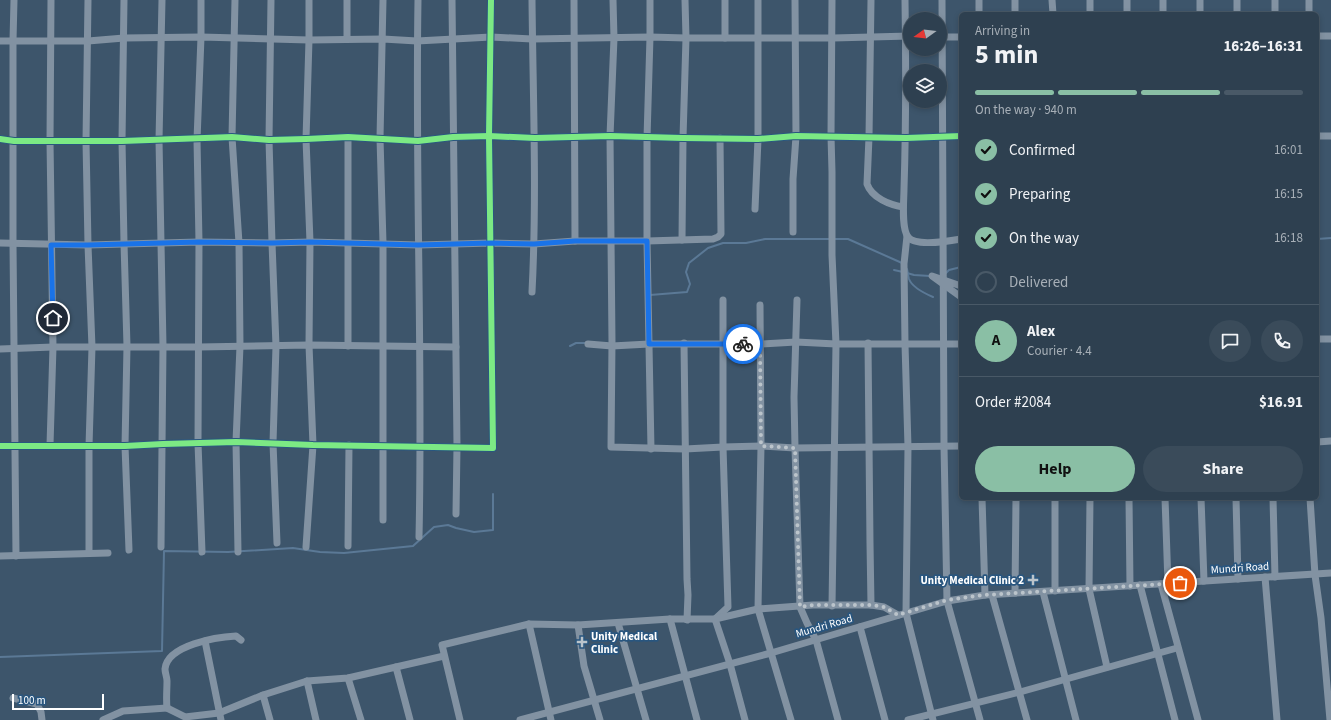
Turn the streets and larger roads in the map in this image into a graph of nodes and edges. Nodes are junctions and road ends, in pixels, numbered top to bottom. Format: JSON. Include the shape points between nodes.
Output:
{"nodes":[{"id":1,"x":14,"y":0,"type":"edge"},
{"id":2,"x":51,"y":0,"type":"edge"},
{"id":3,"x":88,"y":0,"type":"edge"},
{"id":4,"x":124,"y":0,"type":"edge"},
{"id":5,"x":162,"y":0,"type":"edge"},
{"id":6,"x":201,"y":0,"type":"edge"},
{"id":7,"x":235,"y":0,"type":"edge"},
{"id":8,"x":271,"y":0,"type":"edge"},
{"id":9,"x":309,"y":0,"type":"edge"},
{"id":10,"x":347,"y":0,"type":"edge"},
{"id":11,"x":383,"y":0,"type":"edge"},
{"id":12,"x":418,"y":0,"type":"edge"},
{"id":13,"x":452,"y":0,"type":"edge"},
{"id":14,"x":491,"y":0,"type":"edge"},
{"id":15,"x":532,"y":0,"type":"edge"},
{"id":16,"x":574,"y":0,"type":"edge"},
{"id":17,"x":613,"y":0,"type":"edge"},
{"id":18,"x":650,"y":0,"type":"edge"},
{"id":19,"x":685,"y":0,"type":"edge"},
{"id":20,"x":725,"y":0,"type":"edge"},
{"id":21,"x":758,"y":0,"type":"edge"},
{"id":22,"x":795,"y":0,"type":"edge"},
{"id":23,"x":832,"y":0,"type":"edge"},
{"id":24,"x":871,"y":0,"type":"edge"},
{"id":25,"x":905,"y":0,"type":"edge"},
{"id":26,"x":942,"y":0,"type":"edge"},
{"id":27,"x":979,"y":0,"type":"edge"},
{"id":28,"x":1015,"y":0,"type":"edge"},
{"id":29,"x":1052,"y":0,"type":"edge"},
{"id":30,"x":1090,"y":0,"type":"edge"},
{"id":31,"x":1127,"y":0,"type":"edge"},
{"id":32,"x":1162,"y":0,"type":"edge"},
{"id":33,"x":1200,"y":0,"type":"edge"},
{"id":34,"x":1237,"y":0,"type":"edge"},
{"id":35,"x":1275,"y":0,"type":"edge"},
{"id":36,"x":1309,"y":0,"type":"edge"},
{"id":37,"x":906,"y":12,"type":"edge"},
{"id":38,"x":942,"y":12,"type":"edge"},
{"id":39,"x":980,"y":12,"type":"edge"},
{"id":40,"x":1015,"y":12,"type":"edge"},
{"id":41,"x":1053,"y":12,"type":"edge"},
{"id":42,"x":1090,"y":12,"type":"edge"},
{"id":43,"x":1127,"y":12,"type":"edge"},
{"id":44,"x":1163,"y":12,"type":"edge"},
{"id":45,"x":1200,"y":12,"type":"edge"},
{"id":46,"x":1237,"y":12,"type":"edge"},
{"id":47,"x":1275,"y":12,"type":"edge"},
{"id":48,"x":1309,"y":12,"type":"edge"},
{"id":49,"x":903,"y":36,"type":"edge"},
{"id":50,"x":1319,"y":36,"type":"edge"},
{"id":51,"x":1331,"y":36,"type":"edge"},
{"id":52,"x":201,"y":37,"type":"junction"},
{"id":53,"x":491,"y":37,"type":"junction"},
{"id":54,"x":650,"y":37,"type":"junction"},
{"id":55,"x":871,"y":37,"type":"junction"},
{"id":56,"x":947,"y":37,"type":"edge"},
{"id":57,"x":959,"y":37,"type":"edge"},
{"id":58,"x":124,"y":38,"type":"junction"},
{"id":59,"x":161,"y":38,"type":"junction"},
{"id":60,"x":234,"y":38,"type":"junction"},
{"id":61,"x":271,"y":38,"type":"junction"},
{"id":62,"x":532,"y":38,"type":"junction"},
{"id":63,"x":575,"y":38,"type":"junction"},
{"id":64,"x":614,"y":38,"type":"junction"},
{"id":65,"x":686,"y":38,"type":"junction"},
{"id":66,"x":725,"y":38,"type":"junction"},
{"id":67,"x":757,"y":38,"type":"junction"},
{"id":68,"x":795,"y":38,"type":"junction"},
{"id":69,"x":833,"y":38,"type":"junction"},
{"id":70,"x":347,"y":39,"type":"junction"},
{"id":71,"x":383,"y":39,"type":"junction"},
{"id":72,"x":309,"y":40,"type":"junction"},
{"id":73,"x":453,"y":40,"type":"junction"},
{"id":74,"x":0,"y":41,"type":"edge"},
{"id":75,"x":13,"y":41,"type":"junction"},
{"id":76,"x":50,"y":41,"type":"junction"},
{"id":77,"x":88,"y":41,"type":"junction"},
{"id":78,"x":417,"y":41,"type":"junction"},
{"id":79,"x":908,"y":56,"type":"edge"},
{"id":80,"x":941,"y":56,"type":"edge"},
{"id":81,"x":489,"y":136,"type":"junction"},
{"id":82,"x":574,"y":136,"type":"junction"},
{"id":83,"x":610,"y":136,"type":"junction"},
{"id":84,"x":796,"y":136,"type":"junction"},
{"id":85,"x":831,"y":136,"type":"junction"},
{"id":86,"x":943,"y":136,"type":"junction"},
{"id":87,"x":959,"y":136,"type":"edge"},
{"id":88,"x":1319,"y":136,"type":"edge"},
{"id":89,"x":1331,"y":136,"type":"edge"},
{"id":90,"x":348,"y":137,"type":"junction"},
{"id":91,"x":453,"y":137,"type":"junction"},
{"id":92,"x":232,"y":138,"type":"junction"},
{"id":93,"x":380,"y":138,"type":"junction"},
{"id":94,"x":535,"y":138,"type":"junction"},
{"id":95,"x":647,"y":138,"type":"junction"},
{"id":96,"x":683,"y":138,"type":"junction"},
{"id":97,"x":720,"y":138,"type":"junction"},
{"id":98,"x":869,"y":138,"type":"junction"},
{"id":99,"x":906,"y":138,"type":"junction"},
{"id":100,"x":0,"y":139,"type":"edge"},
{"id":101,"x":306,"y":139,"type":"junction"},
{"id":102,"x":758,"y":139,"type":"junction"},
{"id":103,"x":159,"y":140,"type":"junction"},
{"id":104,"x":197,"y":140,"type":"junction"},
{"id":105,"x":269,"y":140,"type":"junction"},
{"id":106,"x":50,"y":141,"type":"junction"},
{"id":107,"x":86,"y":141,"type":"junction"},
{"id":108,"x":418,"y":141,"type":"junction"},
{"id":109,"x":14,"y":142,"type":"junction"},
{"id":110,"x":122,"y":142,"type":"junction"},
{"id":111,"x":904,"y":207,"type":"junction"},
{"id":112,"x":755,"y":210,"type":"dead end"},
{"id":113,"x":793,"y":232,"type":"dead end"},
{"id":114,"x":907,"y":236,"type":"junction"},
{"id":115,"x":959,"y":239,"type":"edge"},
{"id":116,"x":682,"y":240,"type":"junction"},
{"id":117,"x":575,"y":241,"type":"junction"},
{"id":118,"x":611,"y":241,"type":"junction"},
{"id":119,"x":647,"y":241,"type":"junction"},
{"id":120,"x":199,"y":242,"type":"junction"},
{"id":121,"x":310,"y":242,"type":"junction"},
{"id":122,"x":348,"y":242,"type":"junction"},
{"id":123,"x":943,"y":242,"type":"junction"},
{"id":124,"x":0,"y":243,"type":"edge"},
{"id":125,"x":13,"y":243,"type":"junction"},
{"id":126,"x":161,"y":243,"type":"junction"},
{"id":127,"x":239,"y":243,"type":"junction"},
{"id":128,"x":272,"y":243,"type":"junction"},
{"id":129,"x":383,"y":243,"type":"junction"},
{"id":130,"x":491,"y":243,"type":"junction"},
{"id":131,"x":124,"y":244,"type":"junction"},
{"id":132,"x":455,"y":244,"type":"junction"},
{"id":133,"x":534,"y":244,"type":"junction"},
{"id":134,"x":51,"y":245,"type":"junction"},
{"id":135,"x":88,"y":245,"type":"junction"},
{"id":136,"x":418,"y":245,"type":"junction"},
{"id":137,"x":959,"y":285,"type":"edge"},
{"id":138,"x":532,"y":292,"type":"dead end"},
{"id":139,"x":959,"y":296,"type":"edge"},
{"id":140,"x":723,"y":300,"type":"dead end"},
{"id":141,"x":797,"y":300,"type":"dead end"},
{"id":142,"x":760,"y":305,"type":"dead end"},
{"id":143,"x":1319,"y":339,"type":"edge"},
{"id":144,"x":1331,"y":339,"type":"edge"},
{"id":145,"x":796,"y":342,"type":"junction"},
{"id":146,"x":684,"y":343,"type":"junction"},
{"id":147,"x":588,"y":344,"type":"dead end"},
{"id":148,"x":649,"y":344,"type":"junction"},
{"id":149,"x":723,"y":344,"type":"junction"},
{"id":150,"x":760,"y":344,"type":"junction"},
{"id":151,"x":836,"y":344,"type":"junction"},
{"id":152,"x":868,"y":344,"type":"junction"},
{"id":153,"x":905,"y":344,"type":"junction"},
{"id":154,"x":944,"y":344,"type":"junction"},
{"id":155,"x":959,"y":344,"type":"edge"},
{"id":156,"x":309,"y":345,"type":"junction"},
{"id":157,"x":128,"y":346,"type":"junction"},
{"id":158,"x":164,"y":346,"type":"junction"},
{"id":159,"x":240,"y":346,"type":"junction"},
{"id":160,"x":276,"y":346,"type":"junction"},
{"id":161,"x":348,"y":346,"type":"junction"},
{"id":162,"x":384,"y":346,"type":"junction"},
{"id":163,"x":612,"y":346,"type":"junction"},
{"id":164,"x":53,"y":347,"type":"junction"},
{"id":165,"x":92,"y":347,"type":"junction"},
{"id":166,"x":199,"y":347,"type":"junction"},
{"id":167,"x":419,"y":347,"type":"junction"},
{"id":168,"x":456,"y":347,"type":"junction"},
{"id":169,"x":0,"y":349,"type":"edge"},
{"id":170,"x":15,"y":349,"type":"junction"},
{"id":171,"x":1331,"y":441,"type":"edge"},
{"id":172,"x":236,"y":442,"type":"junction"},
{"id":173,"x":1319,"y":442,"type":"edge"},
{"id":174,"x":198,"y":443,"type":"junction"},
{"id":175,"x":273,"y":443,"type":"junction"},
{"id":176,"x":163,"y":444,"type":"junction"},
{"id":177,"x":50,"y":445,"type":"junction"},
{"id":178,"x":349,"y":445,"type":"junction"},
{"id":179,"x":0,"y":446,"type":"edge"},
{"id":180,"x":15,"y":446,"type":"junction"},
{"id":181,"x":89,"y":446,"type":"junction"},
{"id":182,"x":125,"y":446,"type":"junction"},
{"id":183,"x":313,"y":446,"type":"junction"},
{"id":184,"x":382,"y":446,"type":"junction"},
{"id":185,"x":457,"y":446,"type":"junction"},
{"id":186,"x":723,"y":446,"type":"junction"},
{"id":187,"x":761,"y":446,"type":"junction"},
{"id":188,"x":944,"y":446,"type":"junction"},
{"id":189,"x":959,"y":446,"type":"edge"},
{"id":190,"x":421,"y":447,"type":"junction"},
{"id":191,"x":869,"y":447,"type":"junction"},
{"id":192,"x":908,"y":447,"type":"junction"},
{"id":193,"x":795,"y":448,"type":"junction"},
{"id":194,"x":835,"y":448,"type":"junction"},
{"id":195,"x":651,"y":449,"type":"junction"},
{"id":196,"x":685,"y":449,"type":"junction"},
{"id":197,"x":982,"y":500,"type":"edge"},
{"id":198,"x":1016,"y":500,"type":"edge"},
{"id":199,"x":1054,"y":500,"type":"edge"},
{"id":200,"x":1090,"y":500,"type":"edge"},
{"id":201,"x":1129,"y":500,"type":"edge"},
{"id":202,"x":1165,"y":500,"type":"edge"},
{"id":203,"x":1201,"y":500,"type":"edge"},
{"id":204,"x":1236,"y":500,"type":"edge"},
{"id":205,"x":1273,"y":500,"type":"edge"},
{"id":206,"x":1310,"y":500,"type":"edge"},
{"id":207,"x":456,"y":514,"type":"dead end"},
{"id":208,"x":383,"y":520,"type":"dead end"},
{"id":209,"x":419,"y":537,"type":"dead end"},
{"id":210,"x":277,"y":544,"type":"dead end"},
{"id":211,"x":348,"y":546,"type":"dead end"},
{"id":212,"x":161,"y":547,"type":"dead end"},
{"id":213,"x":306,"y":547,"type":"dead end"},
{"id":214,"x":129,"y":550,"type":"dead end"},
{"id":215,"x":89,"y":552,"type":"dead end"},
{"id":216,"x":202,"y":552,"type":"dead end"},
{"id":217,"x":238,"y":552,"type":"dead end"},
{"id":218,"x":108,"y":553,"type":"dead end"},
{"id":219,"x":0,"y":556,"type":"edge"},
{"id":220,"x":16,"y":556,"type":"junction"},
{"id":221,"x":1331,"y":573,"type":"edge"},
{"id":222,"x":1314,"y":575,"type":"junction"},
{"id":223,"x":1275,"y":576,"type":"junction"},
{"id":224,"x":1265,"y":577,"type":"junction"},
{"id":225,"x":1238,"y":579,"type":"junction"},
{"id":226,"x":1204,"y":581,"type":"junction"},
{"id":227,"x":1164,"y":584,"type":"junction"},
{"id":228,"x":1140,"y":585,"type":"junction"},
{"id":229,"x":1130,"y":586,"type":"junction"},
{"id":230,"x":1089,"y":589,"type":"junction"},
{"id":231,"x":1055,"y":591,"type":"junction"},
{"id":232,"x":1043,"y":592,"type":"junction"},
{"id":233,"x":1015,"y":593,"type":"junction"},
{"id":234,"x":988,"y":595,"type":"junction"},
{"id":235,"x":947,"y":600,"type":"junction"},
{"id":236,"x":871,"y":605,"type":"junction"},
{"id":237,"x":832,"y":606,"type":"junction"},
{"id":238,"x":800,"y":607,"type":"junction"},
{"id":239,"x":758,"y":609,"type":"junction"},
{"id":240,"x":906,"y":613,"type":"junction"},
{"id":241,"x":898,"y":615,"type":"junction"},
{"id":242,"x":670,"y":619,"type":"junction"},
{"id":243,"x":715,"y":619,"type":"junction"},
{"id":244,"x":687,"y":620,"type":"junction"},
{"id":245,"x":618,"y":623,"type":"junction"},
{"id":246,"x":529,"y":624,"type":"junction"},
{"id":247,"x":578,"y":625,"type":"junction"},
{"id":248,"x":860,"y":627,"type":"junction"},
{"id":249,"x":241,"y":640,"type":"dead end"},
{"id":250,"x":816,"y":640,"type":"junction"},
{"id":251,"x":205,"y":641,"type":"junction"},
{"id":252,"x":1177,"y":648,"type":"junction"},
{"id":253,"x":771,"y":653,"type":"junction"},
{"id":254,"x":1158,"y":653,"type":"junction"},
{"id":255,"x":444,"y":656,"type":"junction"},
{"id":256,"x":730,"y":664,"type":"junction"},
{"id":257,"x":396,"y":667,"type":"junction"},
{"id":258,"x":1107,"y":667,"type":"junction"},
{"id":259,"x":685,"y":676,"type":"junction"},
{"id":260,"x":348,"y":678,"type":"junction"},
{"id":261,"x":1065,"y":679,"type":"junction"},
{"id":262,"x":307,"y":682,"type":"junction"},
{"id":263,"x":638,"y":689,"type":"junction"},
{"id":264,"x":1020,"y":692,"type":"junction"},
{"id":265,"x":263,"y":694,"type":"junction"},
{"id":266,"x":13,"y":698,"type":"dead end"},
{"id":267,"x":595,"y":701,"type":"junction"},
{"id":268,"x":976,"y":703,"type":"junction"},
{"id":269,"x":167,"y":708,"type":"junction"},
{"id":270,"x":548,"y":712,"type":"junction"},
{"id":271,"x":220,"y":716,"type":"edge"},
{"id":272,"x":932,"y":717,"type":"edge"},
{"id":273,"x":185,"y":718,"type":"edge"},
{"id":274,"x":42,"y":720,"type":"edge"},
{"id":275,"x":103,"y":720,"type":"edge"},
{"id":276,"x":270,"y":720,"type":"edge"},
{"id":277,"x":316,"y":720,"type":"edge"},
{"id":278,"x":361,"y":720,"type":"edge"},
{"id":279,"x":410,"y":720,"type":"edge"},
{"id":280,"x":460,"y":720,"type":"edge"},
{"id":281,"x":520,"y":720,"type":"edge"},
{"id":282,"x":551,"y":720,"type":"edge"},
{"id":283,"x":600,"y":720,"type":"edge"},
{"id":284,"x":646,"y":720,"type":"edge"},
{"id":285,"x":697,"y":720,"type":"edge"},
{"id":286,"x":745,"y":720,"type":"edge"},
{"id":287,"x":791,"y":720,"type":"edge"},
{"id":288,"x":838,"y":720,"type":"edge"},
{"id":289,"x":886,"y":720,"type":"edge"},
{"id":290,"x":908,"y":720,"type":"edge"},
{"id":291,"x":980,"y":720,"type":"edge"},
{"id":292,"x":1027,"y":720,"type":"edge"},
{"id":293,"x":1076,"y":720,"type":"edge"},
{"id":294,"x":1175,"y":720,"type":"edge"},
{"id":295,"x":1198,"y":720,"type":"edge"},
{"id":296,"x":1277,"y":720,"type":"edge"},
{"id":297,"x":1330,"y":720,"type":"edge"}],
"edges":[{"from":1,"to":75,"type":"street"},
{"from":2,"to":76,"type":"street"},
{"from":3,"to":77,"type":"street"},
{"from":4,"to":58,"type":"street"},
{"from":5,"to":59,"type":"street"},
{"from":6,"to":52,"type":"street"},
{"from":7,"to":60,"type":"street"},
{"from":8,"to":61,"type":"street"},
{"from":9,"to":72,"type":"street"},
{"from":10,"to":70,"type":"street"},
{"from":11,"to":71,"type":"street"},
{"from":12,"to":78,"type":"street"},
{"from":13,"to":73,"type":"street"},
{"from":14,"to":53,"type":"street"},
{"from":15,"to":62,"type":"street"},
{"from":16,"to":63,"type":"street"},
{"from":17,"to":64,"type":"street"},
{"from":18,"to":54,"type":"street"},
{"from":19,"to":65,"type":"street"},
{"from":20,"to":66,"type":"street"},
{"from":21,"to":67,"type":"street"},
{"from":22,"to":68,"type":"street"},
{"from":23,"to":69,"type":"street"},
{"from":24,"to":55,"type":"street"},
{"from":25,"to":37,"type":"street"},
{"from":26,"to":38,"type":"street"},
{"from":27,"to":39,"type":"street"},
{"from":28,"to":40,"type":"street"},
{"from":29,"to":41,"type":"street"},
{"from":30,"to":42,"type":"street"},
{"from":31,"to":43,"type":"street"},
{"from":32,"to":44,"type":"street"},
{"from":33,"to":45,"type":"street"},
{"from":34,"to":46,"type":"street"},
{"from":35,"to":47,"type":"street"},
{"from":36,"to":48,"type":"street"},
{"from":49,"to":55,"type":"street"},
{"from":50,"to":51,"type":"street"},
{"from":52,"to":59,"type":"street"},
{"from":52,"to":60,"type":"street"},
{"from":52,"to":104,"type":"street"},
{"from":53,"to":62,"type":"street"},
{"from":53,"to":73,"type":"street"},
{"from":53,"to":81,"type":"street"},
{"from":54,"to":64,"type":"street"},
{"from":54,"to":65,"type":"street"},
{"from":54,"to":95,"type":"street"},
{"from":55,"to":69,"type":"street"},
{"from":55,"to":98,"type":"street"},
{"from":56,"to":57,"type":"street"},
{"from":58,"to":59,"type":"street"},
{"from":58,"to":77,"type":"street"},
{"from":58,"to":110,"type":"street"},
{"from":59,"to":103,"type":"street"},
{"from":60,"to":61,"type":"street"},
{"from":60,"to":92,"type":"street"},
{"from":61,"to":72,"type":"street"},
{"from":61,"to":105,"type":"street"},
{"from":62,"to":63,"type":"street"},
{"from":62,"to":94,"type":"street"},
{"from":63,"to":64,"type":"street"},
{"from":63,"to":82,"type":"street"},
{"from":64,"to":83,"type":"street"},
{"from":65,"to":66,"type":"street"},
{"from":65,"to":96,"type":"street"},
{"from":66,"to":67,"type":"street"},
{"from":67,"to":68,"type":"street"},
{"from":67,"to":102,"type":"street"},
{"from":68,"to":69,"type":"street"},
{"from":68,"to":84,"type":"street"},
{"from":69,"to":85,"type":"street"},
{"from":70,"to":71,"type":"street"},
{"from":70,"to":72,"type":"street"},
{"from":71,"to":78,"type":"street"},
{"from":71,"to":93,"type":"street"},
{"from":72,"to":101,"type":"street"},
{"from":73,"to":78,"type":"street"},
{"from":73,"to":91,"type":"street"},
{"from":74,"to":75,"type":"street"},
{"from":75,"to":76,"type":"street"},
{"from":75,"to":109,"type":"street"},
{"from":76,"to":77,"type":"street"},
{"from":76,"to":106,"type":"street"},
{"from":77,"to":107,"type":"street"},
{"from":78,"to":108,"type":"street"},
{"from":79,"to":99,"type":"street"},
{"from":80,"to":86,"type":"street"},
{"from":81,"to":91,"type":"street"},
{"from":81,"to":94,"type":"street"},
{"from":81,"to":130,"type":"street"},
{"from":82,"to":83,"type":"street"},
{"from":82,"to":94,"type":"street"},
{"from":82,"to":117,"type":"street"},
{"from":83,"to":95,"type":"street"},
{"from":83,"to":118,"type":"street"},
{"from":84,"to":85,"type":"street"},
{"from":84,"to":102,"type":"street"},
{"from":84,"to":113,"type":"street"},
{"from":85,"to":98,"type":"street"},
{"from":85,"to":151,"type":"street"},
{"from":86,"to":87,"type":"street"},
{"from":86,"to":99,"type":"street"},
{"from":86,"to":123,"type":"street"},
{"from":88,"to":89,"type":"street"},
{"from":90,"to":93,"type":"street"},
{"from":90,"to":101,"type":"street"},
{"from":90,"to":122,"type":"street"},
{"from":91,"to":108,"type":"street"},
{"from":91,"to":132,"type":"street"},
{"from":92,"to":104,"type":"street"},
{"from":92,"to":105,"type":"street"},
{"from":92,"to":127,"type":"street"},
{"from":93,"to":108,"type":"street"},
{"from":93,"to":129,"type":"street"},
{"from":94,"to":133,"type":"street"},
{"from":95,"to":96,"type":"street"},
{"from":95,"to":119,"type":"street"},
{"from":96,"to":97,"type":"street"},
{"from":96,"to":116,"type":"street"},
{"from":97,"to":102,"type":"street"},
{"from":97,"to":116,"type":"street","via":[[720,236],[713,239]]},
{"from":98,"to":99,"type":"street"},
{"from":98,"to":111,"type":"street","via":[[869,190],[893,206]]},
{"from":99,"to":111,"type":"street"},
{"from":100,"to":109,"type":"street"},
{"from":101,"to":105,"type":"street"},
{"from":101,"to":121,"type":"street"},
{"from":102,"to":112,"type":"street"},
{"from":103,"to":104,"type":"street"},
{"from":103,"to":110,"type":"street"},
{"from":103,"to":126,"type":"street"},
{"from":104,"to":120,"type":"street"},
{"from":105,"to":128,"type":"street"},
{"from":106,"to":107,"type":"street"},
{"from":106,"to":109,"type":"street"},
{"from":106,"to":134,"type":"street"},
{"from":107,"to":110,"type":"street"},
{"from":107,"to":135,"type":"street"},
{"from":108,"to":136,"type":"street"},
{"from":109,"to":125,"type":"street"},
{"from":110,"to":131,"type":"street"},
{"from":111,"to":114,"type":"street"},
{"from":114,"to":123,"type":"street","via":[[919,242]]},
{"from":114,"to":153,"type":"street","via":[[904,264]]},
{"from":115,"to":123,"type":"street"},
{"from":116,"to":119,"type":"street"},
{"from":117,"to":118,"type":"street"},
{"from":117,"to":133,"type":"street"},
{"from":118,"to":119,"type":"street"},
{"from":118,"to":163,"type":"street"},
{"from":119,"to":148,"type":"street"},
{"from":120,"to":126,"type":"street"},
{"from":120,"to":127,"type":"street"},
{"from":120,"to":166,"type":"street"},
{"from":121,"to":122,"type":"street"},
{"from":121,"to":128,"type":"street"},
{"from":121,"to":156,"type":"street"},
{"from":122,"to":129,"type":"street"},
{"from":122,"to":161,"type":"street"},
{"from":123,"to":154,"type":"street"},
{"from":124,"to":125,"type":"street"},
{"from":125,"to":134,"type":"street"},
{"from":125,"to":170,"type":"street"},
{"from":126,"to":131,"type":"street"},
{"from":126,"to":158,"type":"street"},
{"from":127,"to":128,"type":"street"},
{"from":127,"to":159,"type":"street"},
{"from":128,"to":160,"type":"street"},
{"from":129,"to":136,"type":"street"},
{"from":129,"to":162,"type":"street"},
{"from":130,"to":132,"type":"street"},
{"from":130,"to":133,"type":"street"},
{"from":130,"to":185,"type":"street","via":[[493,448]]},
{"from":131,"to":135,"type":"street"},
{"from":131,"to":157,"type":"street"},
{"from":132,"to":136,"type":"street"},
{"from":132,"to":168,"type":"street"},
{"from":133,"to":138,"type":"street"},
{"from":134,"to":135,"type":"street"},
{"from":134,"to":164,"type":"street"},
{"from":135,"to":165,"type":"street"},
{"from":136,"to":167,"type":"street"},
{"from":137,"to":139,"type":"street","via":[[932,276]]},
{"from":140,"to":149,"type":"street"},
{"from":141,"to":145,"type":"street"},
{"from":142,"to":150,"type":"street"},
{"from":143,"to":144,"type":"street"},
{"from":145,"to":150,"type":"street"},
{"from":145,"to":151,"type":"street"},
{"from":145,"to":193,"type":"street"},
{"from":146,"to":148,"type":"street"},
{"from":146,"to":149,"type":"street"},
{"from":146,"to":196,"type":"street"},
{"from":147,"to":163,"type":"street"},
{"from":148,"to":163,"type":"street"},
{"from":148,"to":195,"type":"street"},
{"from":149,"to":150,"type":"street"},
{"from":149,"to":186,"type":"street"},
{"from":150,"to":187,"type":"street"},
{"from":151,"to":152,"type":"street"},
{"from":151,"to":194,"type":"street"},
{"from":152,"to":153,"type":"street"},
{"from":152,"to":191,"type":"street"},
{"from":153,"to":154,"type":"street"},
{"from":153,"to":192,"type":"street"},
{"from":154,"to":155,"type":"street"},
{"from":154,"to":188,"type":"street"},
{"from":156,"to":160,"type":"street"},
{"from":156,"to":161,"type":"street"},
{"from":156,"to":183,"type":"street"},
{"from":157,"to":158,"type":"street"},
{"from":157,"to":165,"type":"street"},
{"from":157,"to":182,"type":"street"},
{"from":158,"to":166,"type":"street"},
{"from":158,"to":176,"type":"street"},
{"from":159,"to":160,"type":"street"},
{"from":159,"to":166,"type":"street"},
{"from":159,"to":172,"type":"street"},
{"from":160,"to":175,"type":"street"},
{"from":161,"to":162,"type":"street"},
{"from":162,"to":167,"type":"street"},
{"from":162,"to":184,"type":"street"},
{"from":163,"to":195,"type":"street","via":[[611,447]]},
{"from":164,"to":165,"type":"street"},
{"from":164,"to":170,"type":"street"},
{"from":164,"to":177,"type":"street"},
{"from":165,"to":181,"type":"street"},
{"from":166,"to":174,"type":"street"},
{"from":167,"to":168,"type":"street"},
{"from":167,"to":190,"type":"street"},
{"from":168,"to":185,"type":"street"},
{"from":169,"to":170,"type":"street"},
{"from":170,"to":180,"type":"street"},
{"from":171,"to":173,"type":"street"},
{"from":172,"to":174,"type":"street"},
{"from":172,"to":175,"type":"street"},
{"from":172,"to":217,"type":"street"},
{"from":174,"to":176,"type":"street"},
{"from":174,"to":216,"type":"street"},
{"from":175,"to":183,"type":"street"},
{"from":175,"to":210,"type":"street"},
{"from":176,"to":182,"type":"street"},
{"from":176,"to":212,"type":"street"},
{"from":177,"to":180,"type":"street"},
{"from":177,"to":181,"type":"street"},
{"from":178,"to":183,"type":"street"},
{"from":178,"to":184,"type":"street"},
{"from":178,"to":211,"type":"street"},
{"from":179,"to":180,"type":"street"},
{"from":180,"to":220,"type":"street"},
{"from":181,"to":182,"type":"street"},
{"from":181,"to":215,"type":"street"},
{"from":182,"to":214,"type":"street"},
{"from":183,"to":213,"type":"street"},
{"from":184,"to":190,"type":"street"},
{"from":184,"to":208,"type":"street"},
{"from":185,"to":190,"type":"street"},
{"from":185,"to":207,"type":"street"},
{"from":186,"to":187,"type":"street"},
{"from":186,"to":196,"type":"street"},
{"from":186,"to":243,"type":"street","via":[[728,606]]},
{"from":187,"to":193,"type":"street"},
{"from":187,"to":239,"type":"street"},
{"from":188,"to":189,"type":"street"},
{"from":188,"to":192,"type":"street"},
{"from":188,"to":235,"type":"street"},
{"from":190,"to":209,"type":"street"},
{"from":191,"to":192,"type":"street"},
{"from":191,"to":194,"type":"street"},
{"from":191,"to":236,"type":"street"},
{"from":192,"to":240,"type":"street"},
{"from":193,"to":194,"type":"street"},
{"from":193,"to":238,"type":"street"},
{"from":194,"to":237,"type":"street"},
{"from":195,"to":196,"type":"street"},
{"from":196,"to":244,"type":"street"},
{"from":197,"to":234,"type":"street"},
{"from":198,"to":233,"type":"street"},
{"from":199,"to":231,"type":"street"},
{"from":200,"to":230,"type":"street"},
{"from":201,"to":229,"type":"street"},
{"from":202,"to":227,"type":"street"},
{"from":203,"to":226,"type":"street"},
{"from":204,"to":225,"type":"street"},
{"from":205,"to":223,"type":"street"},
{"from":206,"to":222,"type":"street"},
{"from":218,"to":220,"type":"street"},
{"from":219,"to":220,"type":"street"},
{"from":221,"to":222,"type":"street","name":"Mundri Road"},
{"from":222,"to":223,"type":"street","name":"Mundri Road"},
{"from":222,"to":297,"type":"street","via":[[1321,618]]},
{"from":223,"to":224,"type":"street","name":"Mundri Road"},
{"from":224,"to":225,"type":"street","name":"Mundri Road"},
{"from":224,"to":296,"type":"street"},
{"from":225,"to":226,"type":"street","name":"Mundri Road"},
{"from":226,"to":227,"type":"street","name":"Mundri Road"},
{"from":227,"to":228,"type":"street","name":"Mundri Road"},
{"from":227,"to":252,"type":"street"},
{"from":228,"to":229,"type":"street","name":"Mundri Road"},
{"from":228,"to":254,"type":"street"},
{"from":229,"to":230,"type":"street","name":"Mundri Road"},
{"from":230,"to":231,"type":"street","name":"Mundri Road"},
{"from":230,"to":258,"type":"street"},
{"from":231,"to":232,"type":"street","name":"Mundri Road"},
{"from":232,"to":233,"type":"street","name":"Mundri Road"},
{"from":232,"to":261,"type":"street"},
{"from":233,"to":234,"type":"street","name":"Mundri Road"},
{"from":234,"to":235,"type":"street","name":"Mundri Road"},
{"from":234,"to":264,"type":"street"},
{"from":235,"to":240,"type":"street","name":"Mundri Road"},
{"from":235,"to":268,"type":"street"},
{"from":236,"to":237,"type":"street"},
{"from":236,"to":241,"type":"street","via":[[884,607]]},
{"from":237,"to":238,"type":"street"},
{"from":238,"to":239,"type":"street"},
{"from":238,"to":250,"type":"street"},
{"from":239,"to":243,"type":"street"},
{"from":239,"to":253,"type":"street"},
{"from":240,"to":241,"type":"street","name":"Mundri Road"},
{"from":240,"to":272,"type":"street"},
{"from":241,"to":248,"type":"street","name":"Mundri Road"},
{"from":242,"to":244,"type":"street"},
{"from":242,"to":245,"type":"street"},
{"from":242,"to":259,"type":"street"},
{"from":243,"to":244,"type":"street"},
{"from":243,"to":256,"type":"street"},
{"from":245,"to":247,"type":"street"},
{"from":245,"to":263,"type":"street"},
{"from":246,"to":247,"type":"street"},
{"from":246,"to":255,"type":"street","via":[[442,645]]},
{"from":246,"to":270,"type":"street"},
{"from":247,"to":267,"type":"street","via":[[584,666]]},
{"from":248,"to":250,"type":"street","name":"Mundri Road"},
{"from":248,"to":289,"type":"street"},
{"from":249,"to":251,"type":"street","via":[[236,636]]},
{"from":250,"to":253,"type":"street","name":"Mundri Road"},
{"from":250,"to":288,"type":"street"},
{"from":251,"to":269,"type":"street","via":[[192,644],[170,656],[165,669]]},
{"from":251,"to":271,"type":"street"},
{"from":252,"to":254,"type":"street"},
{"from":252,"to":295,"type":"street"},
{"from":253,"to":256,"type":"street","name":"Mundri Road"},
{"from":253,"to":287,"type":"street"},
{"from":254,"to":258,"type":"street"},
{"from":254,"to":294,"type":"street"},
{"from":255,"to":257,"type":"street"},
{"from":255,"to":280,"type":"street"},
{"from":256,"to":259,"type":"street","name":"Mundri Road"},
{"from":256,"to":286,"type":"street"},
{"from":257,"to":260,"type":"street"},
{"from":257,"to":279,"type":"street"},
{"from":258,"to":261,"type":"street"},
{"from":259,"to":263,"type":"street","name":"Mundri Road"},
{"from":259,"to":285,"type":"street"},
{"from":260,"to":262,"type":"street"},
{"from":260,"to":278,"type":"street"},
{"from":261,"to":264,"type":"street"},
{"from":261,"to":293,"type":"street"},
{"from":262,"to":265,"type":"street"},
{"from":262,"to":277,"type":"street"},
{"from":263,"to":267,"type":"street","name":"Mundri Road"},
{"from":263,"to":284,"type":"street"},
{"from":264,"to":268,"type":"street"},
{"from":264,"to":292,"type":"street"},
{"from":265,"to":271,"type":"street"},
{"from":265,"to":276,"type":"street"},
{"from":266,"to":274,"type":"street","via":[[37,704]]},
{"from":267,"to":270,"type":"street","name":"Mundri Road"},
{"from":267,"to":283,"type":"street"},
{"from":268,"to":272,"type":"street"},
{"from":268,"to":291,"type":"street"},
{"from":269,"to":273,"type":"street"},
{"from":269,"to":275,"type":"street","via":[[123,712]]},
{"from":270,"to":281,"type":"street","name":"Mundri Road"},
{"from":270,"to":282,"type":"street"},
{"from":271,"to":273,"type":"street"},
{"from":272,"to":290,"type":"street"}]}
